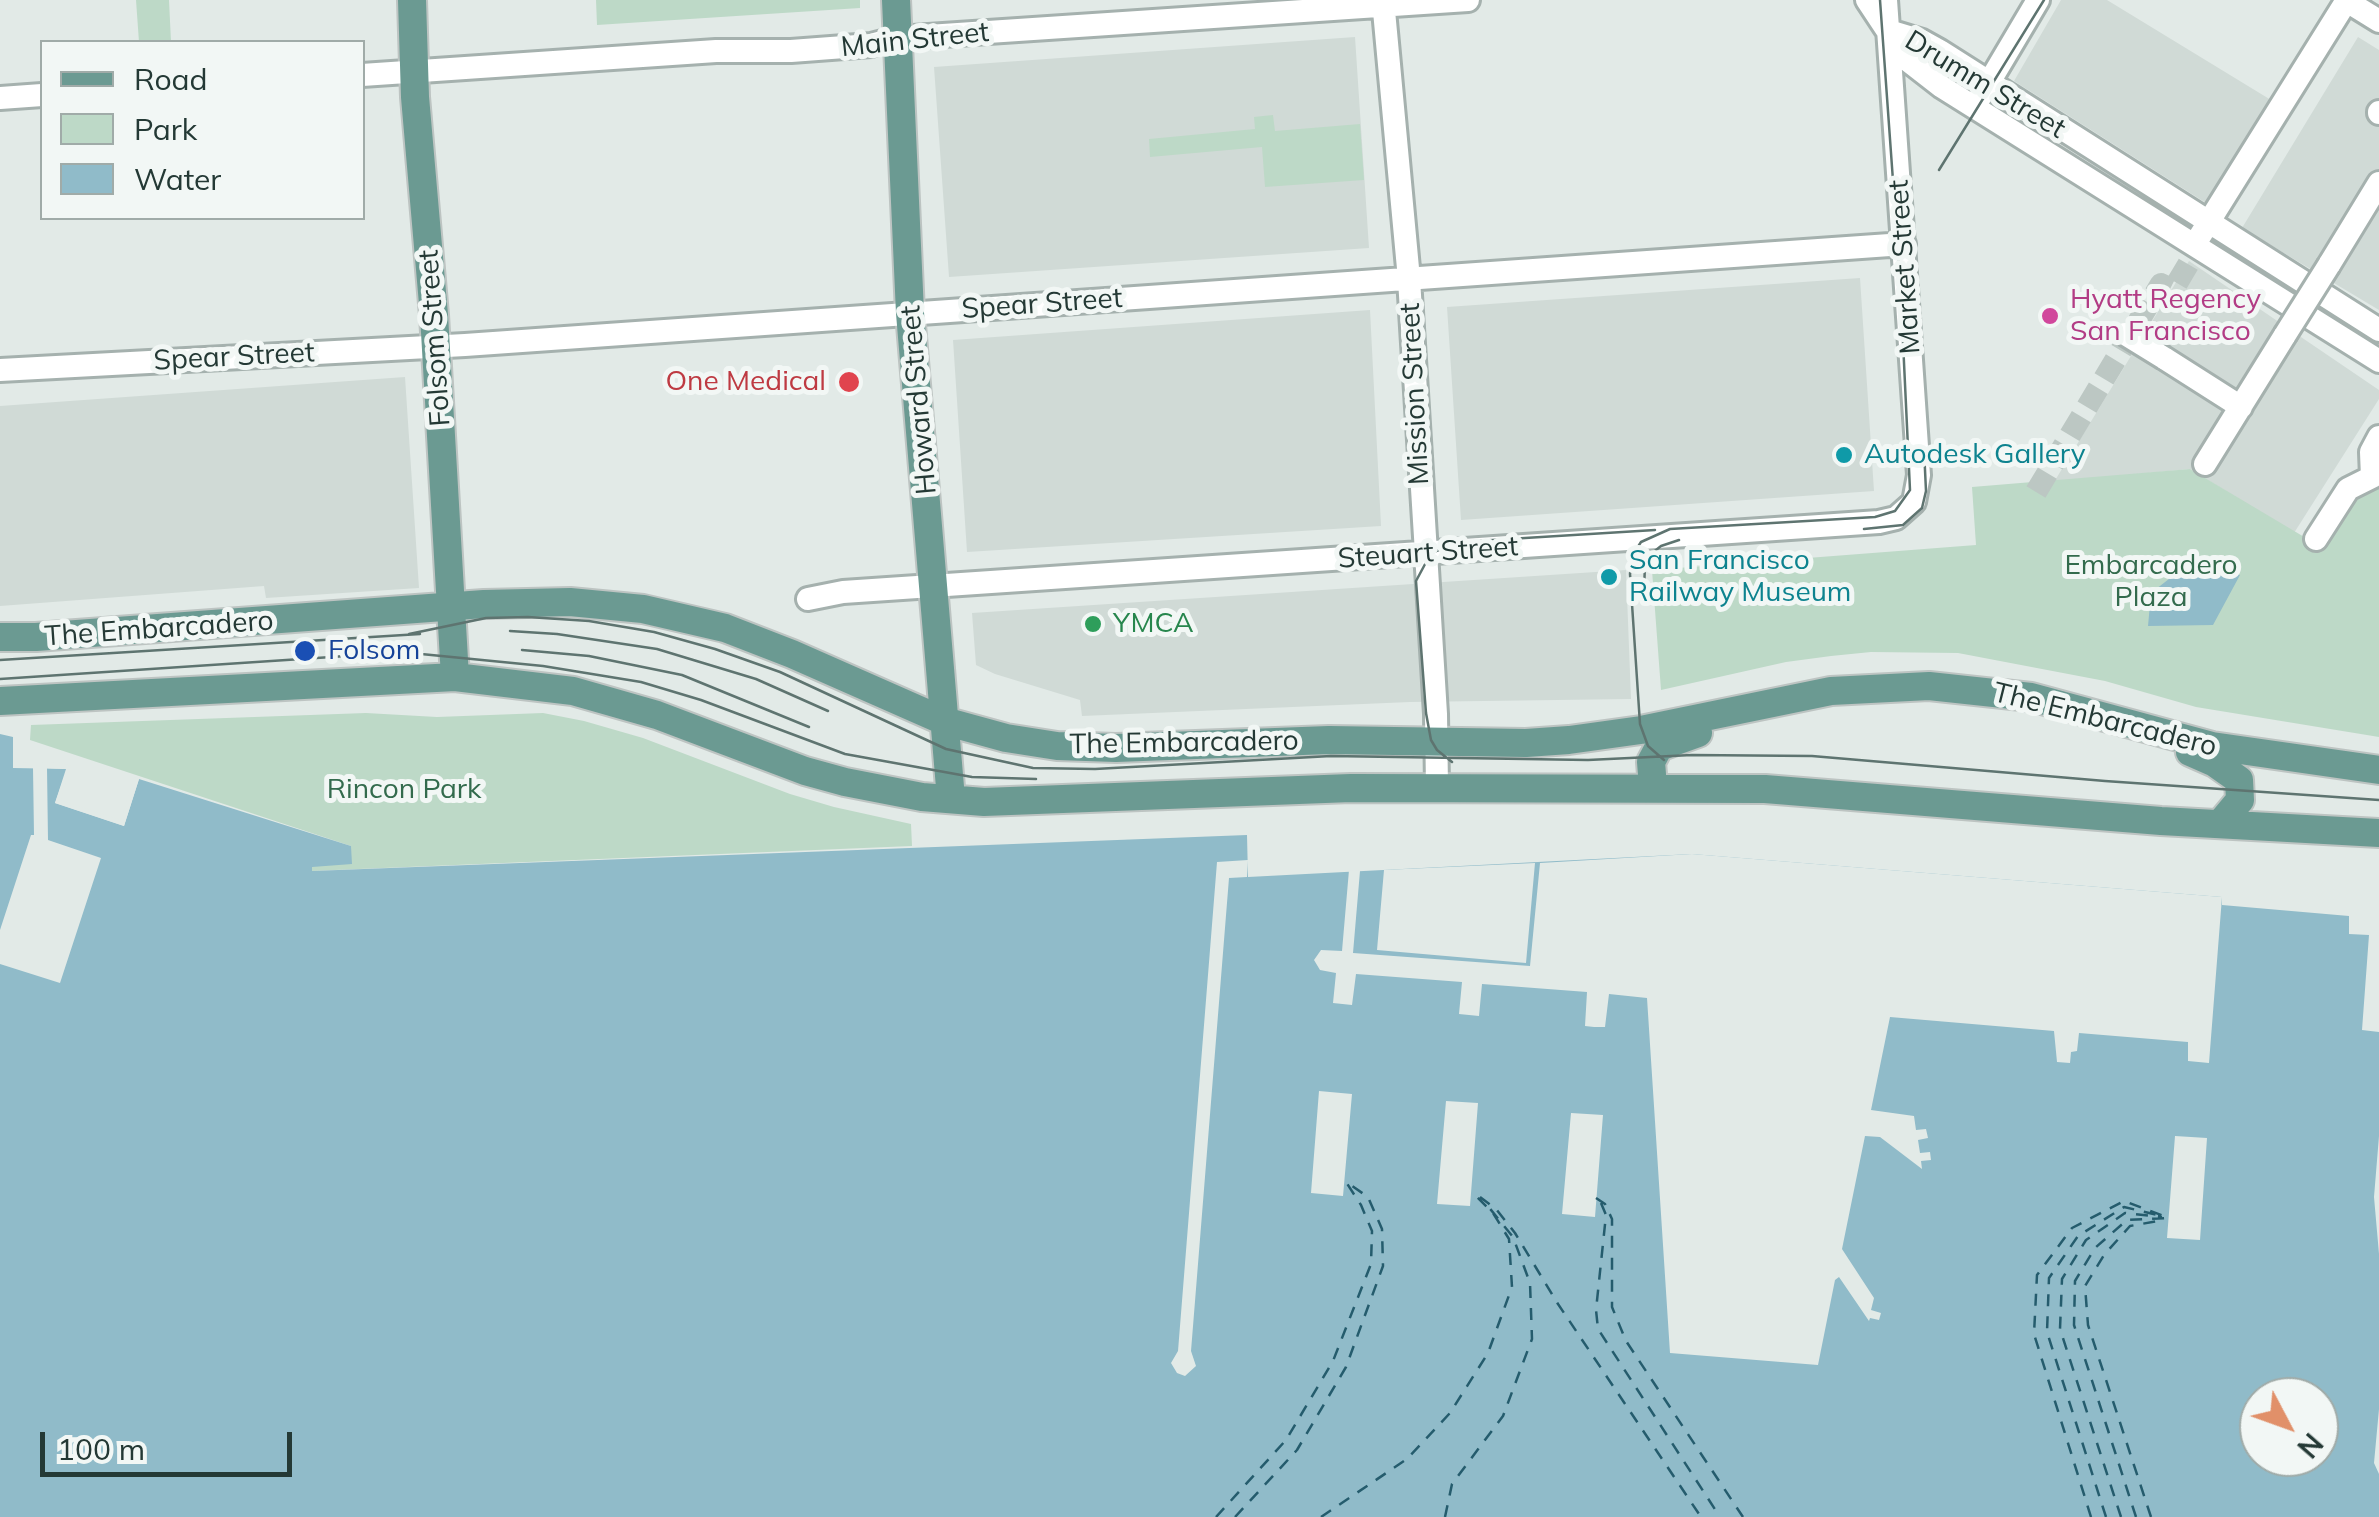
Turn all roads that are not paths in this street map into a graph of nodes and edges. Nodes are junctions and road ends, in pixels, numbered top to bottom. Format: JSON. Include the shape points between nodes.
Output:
{"nodes":[{"id":1,"x":412,"y":0,"type":"edge"},
{"id":2,"x":896,"y":0,"type":"edge"},
{"id":3,"x":1468,"y":0,"type":"edge"},
{"id":4,"x":1868,"y":0,"type":"edge"},
{"id":5,"x":1884,"y":0,"type":"edge"},
{"id":6,"x":2038,"y":0,"type":"edge"},
{"id":7,"x":2346,"y":0,"type":"edge"},
{"id":8,"x":1384,"y":3,"type":"edge"},
{"id":9,"x":2379,"y":21,"type":"edge"},
{"id":10,"x":1889,"y":31,"type":"junction"},
{"id":11,"x":898,"y":38,"type":"junction"},
{"id":12,"x":415,"y":72,"type":"junction"},
{"id":13,"x":365,"y":75,"type":"edge"},
{"id":14,"x":1988,"y":82,"type":"junction"},
{"id":15,"x":40,"y":95,"type":"edge"},
{"id":16,"x":0,"y":98,"type":"edge"},
{"id":17,"x":1974,"y":108,"type":"junction"},
{"id":18,"x":2379,"y":183,"type":"edge"},
{"id":19,"x":2208,"y":223,"type":"junction"},
{"id":20,"x":1904,"y":244,"type":"junction"},
{"id":21,"x":2196,"y":244,"type":"junction"},
{"id":22,"x":1409,"y":279,"type":"junction"},
{"id":23,"x":910,"y":313,"type":"junction"},
{"id":24,"x":2379,"y":330,"type":"edge"},
{"id":25,"x":2125,"y":334,"type":"dead end"},
{"id":26,"x":436,"y":346,"type":"junction"},
{"id":27,"x":2379,"y":361,"type":"edge"},
{"id":28,"x":0,"y":370,"type":"edge"},
{"id":29,"x":2241,"y":407,"type":"junction"},
{"id":30,"x":2379,"y":437,"type":"edge"},
{"id":31,"x":2205,"y":464,"type":"dead end"},
{"id":32,"x":1914,"y":502,"type":"joint"},
{"id":33,"x":2316,"y":539,"type":"dead end"},
{"id":34,"x":1424,"y":554,"type":"junction"},
{"id":35,"x":935,"y":585,"type":"junction"},
{"id":36,"x":808,"y":599,"type":"dead end"},
{"id":37,"x":452,"y":608,"type":"junction"},
{"id":38,"x":0,"y":637,"type":"edge"},
{"id":39,"x":455,"y":677,"type":"junction"},
{"id":40,"x":0,"y":701,"type":"edge"},
{"id":41,"x":1755,"y":706,"type":"junction"},
{"id":42,"x":944,"y":721,"type":"junction"},
{"id":43,"x":2146,"y":730,"type":"junction"},
{"id":44,"x":1687,"y":736,"type":"junction"},
{"id":45,"x":1436,"y":741,"type":"junction"},
{"id":46,"x":2379,"y":770,"type":"edge"},
{"id":47,"x":1653,"y":787,"type":"junction"},
{"id":48,"x":1437,"y":788,"type":"junction"},
{"id":49,"x":1692,"y":788,"type":"junction"},
{"id":50,"x":951,"y":800,"type":"junction"},
{"id":51,"x":2220,"y":824,"type":"junction"},
{"id":52,"x":2379,"y":833,"type":"edge"}],
"edges":[{"from":1,"to":12,"type":"main road","name":"Folsom Street"},
{"from":2,"to":11,"type":"main road","name":"Howard Street"},
{"from":3,"to":8,"type":"street","name":"Main Street"},
{"from":4,"to":10,"type":"street"},
{"from":5,"to":10,"type":"street","name":"Market Street"},
{"from":6,"to":14,"type":"street"},
{"from":7,"to":9,"type":"street"},
{"from":7,"to":19,"type":"street"},
{"from":8,"to":11,"type":"street","name":"Main Street"},
{"from":8,"to":22,"type":"street","name":"Mission Street"},
{"from":10,"to":14,"type":"street","name":"Drumm Street","via":[[1922,41]]},
{"from":10,"to":17,"type":"street","name":"Drumm Street","via":[[1906,59]]},
{"from":10,"to":20,"type":"street","name":"Market Street"},
{"from":11,"to":12,"type":"street","name":"Main Street","via":[[791,51],[716,50]]},
{"from":11,"to":23,"type":"main road","name":"Howard Street"},
{"from":12,"to":13,"type":"street","name":"Main Street"},
{"from":12,"to":26,"type":"main road","name":"Folsom Street"},
{"from":14,"to":17,"type":"street"},
{"from":14,"to":19,"type":"street","name":"Drumm Street"},
{"from":15,"to":16,"type":"street"},
{"from":17,"to":21,"type":"street","name":"Drumm Street"},
{"from":18,"to":29,"type":"street","bridge":true},
{"from":19,"to":21,"type":"street"},
{"from":19,"to":24,"type":"street","name":"Drumm Street"},
{"from":20,"to":22,"type":"street","name":"Spear Street"},
{"from":20,"to":32,"type":"street","name":"Market Street","via":[[1919,474]]},
{"from":21,"to":27,"type":"street","name":"Drumm Street"},
{"from":22,"to":23,"type":"street","name":"Spear Street"},
{"from":22,"to":34,"type":"street","name":"Mission Street"},
{"from":23,"to":26,"type":"street","name":"Spear Street"},
{"from":23,"to":35,"type":"main road","name":"Howard Street"},
{"from":25,"to":29,"type":"street","bridge":true},
{"from":26,"to":28,"type":"street","name":"Spear Street"},
{"from":26,"to":37,"type":"main road","name":"Folsom Street"},
{"from":29,"to":31,"type":"street"},
{"from":30,"to":33,"type":"street","via":[[2370,452],[2372,477],[2348,489]]},
{"from":32,"to":34,"type":"street","name":"Steuart Street","via":[[1879,522]]},
{"from":34,"to":35,"type":"street","name":"Steuart Street"},
{"from":34,"to":45,"type":"street","name":"Mission Street"},
{"from":35,"to":36,"type":"street","name":"Steuart Street"},
{"from":35,"to":42,"type":"main road","name":"Howard Street"},
{"from":37,"to":38,"type":"main road","name":"The Embarcadero"},
{"from":37,"to":39,"type":"main road","name":"Folsom Street"},
{"from":37,"to":42,"type":"main road","name":"The Embarcadero","via":[[570,602],[676,615],[792,654]]},
{"from":39,"to":40,"type":"main road","name":"The Embarcadero"},
{"from":39,"to":50,"type":"main road","name":"The Embarcadero","via":[[613,701],[806,771]]},
{"from":41,"to":43,"type":"main road","name":"The Embarcadero","via":[[1864,688],[1966,688],[2061,704]]},
{"from":41,"to":44,"type":"main road"},
{"from":41,"to":45,"type":"main road","name":"The Embarcadero","via":[[1569,740]]},
{"from":42,"to":45,"type":"main road","name":"The Embarcadero","via":[[1006,738],[1093,748]]},
{"from":42,"to":50,"type":"main road","name":"Howard Street"},
{"from":43,"to":46,"type":"main road","name":"The Embarcadero","via":[[2253,754]]},
{"from":43,"to":51,"type":"main road","via":[[2238,780],[2240,800]]},
{"from":44,"to":47,"type":"main road","via":[[1655,753]]},
{"from":44,"to":49,"type":"main road","via":[[1672,748],[1668,763],[1677,782]]},
{"from":45,"to":48,"type":"street","name":"Mission Street"},
{"from":47,"to":48,"type":"main road","name":"The Embarcadero"},
{"from":47,"to":49,"type":"main road","name":"The Embarcadero"},
{"from":48,"to":50,"type":"main road","name":"The Embarcadero"},
{"from":49,"to":51,"type":"main road","name":"The Embarcadero","via":[[1817,791]]},
{"from":51,"to":52,"type":"main road","name":"The Embarcadero"}]}
